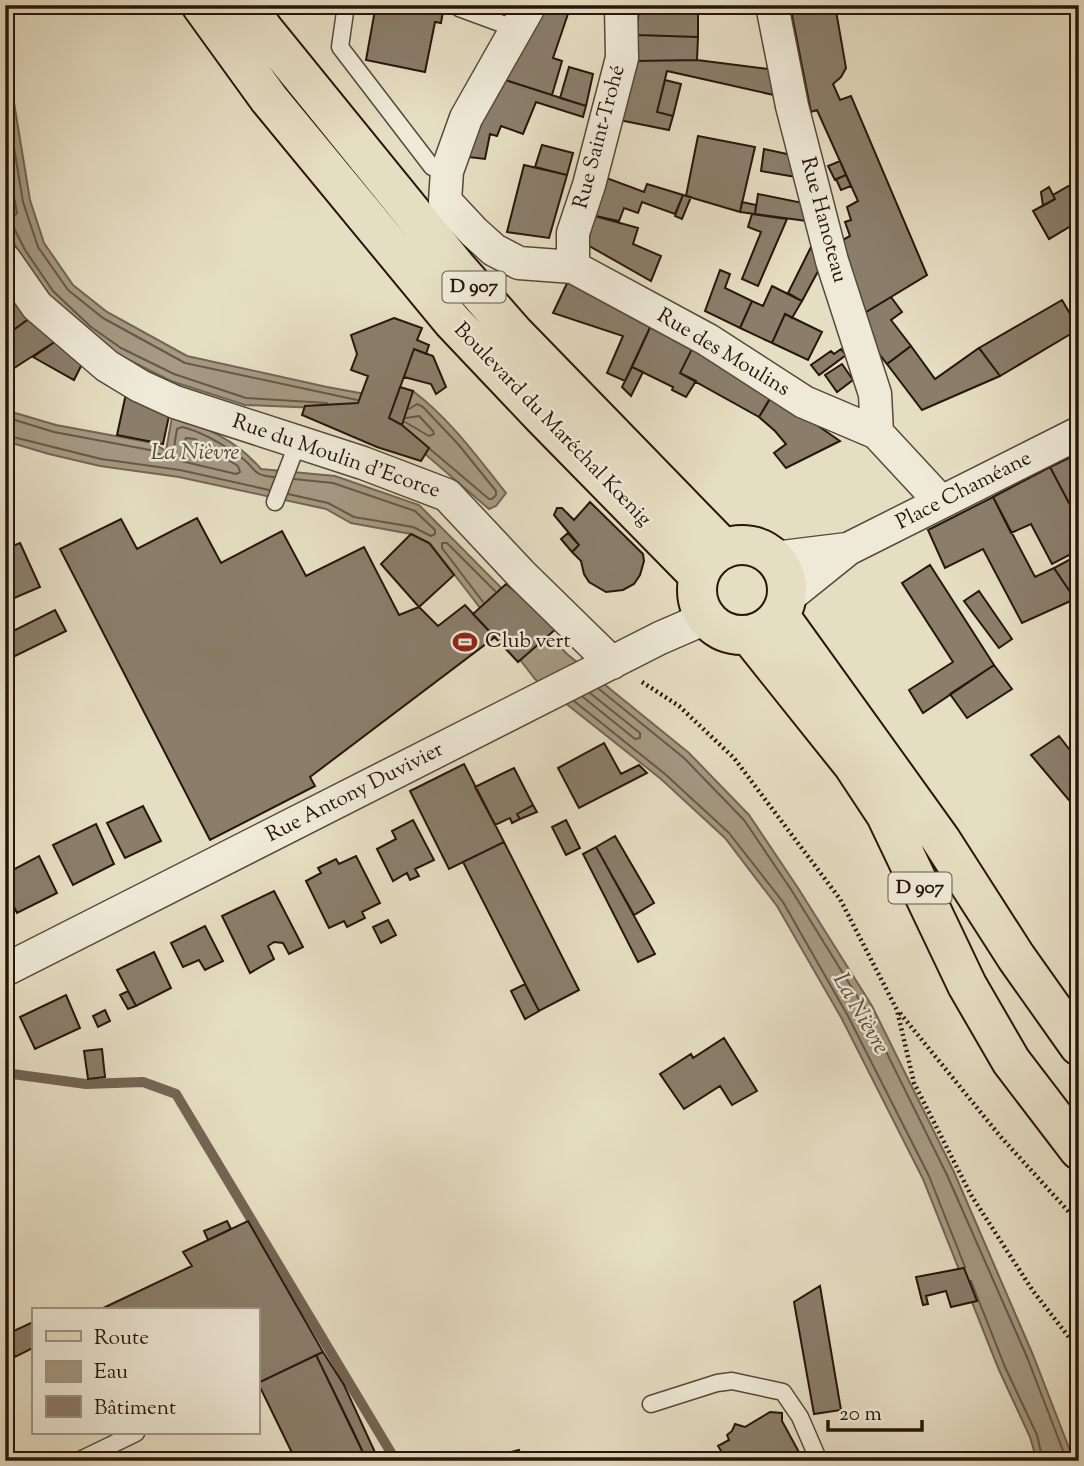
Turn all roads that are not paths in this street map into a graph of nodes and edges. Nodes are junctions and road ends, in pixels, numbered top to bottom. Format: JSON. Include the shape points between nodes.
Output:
{"nodes":[{"id":1,"x":201,"y":5,"type":"edge"},
{"id":2,"x":247,"y":5,"type":"edge"},
{"id":3,"x":346,"y":5,"type":"edge"},
{"id":4,"x":460,"y":5,"type":"edge"},
{"id":5,"x":621,"y":5,"type":"edge"},
{"id":6,"x":772,"y":5,"type":"edge"},
{"id":7,"x":523,"y":17,"type":"edge"},
{"id":8,"x":447,"y":171,"type":"junction"},
{"id":9,"x":5,"y":260,"type":"edge"},
{"id":10,"x":573,"y":267,"type":"junction"},
{"id":11,"x":877,"y":433,"type":"junction"},
{"id":12,"x":1079,"y":433,"type":"edge"},
{"id":13,"x":292,"y":455,"type":"junction"},
{"id":14,"x":275,"y":502,"type":"dead end"},
{"id":15,"x":940,"y":502,"type":"junction"},
{"id":16,"x":848,"y":549,"type":"junction"},
{"id":17,"x":774,"y":558,"type":"junction"},
{"id":18,"x":711,"y":563,"type":"junction"},
{"id":19,"x":772,"y":616,"type":"junction"},
{"id":20,"x":706,"y":618,"type":"junction"},
{"id":21,"x":612,"y":663,"type":"junction"},
{"id":22,"x":5,"y":970,"type":"edge"},
{"id":23,"x":1079,"y":1046,"type":"edge"},
{"id":24,"x":1079,"y":1150,"type":"edge"},
{"id":25,"x":651,"y":1405,"type":"dead end"},
{"id":26,"x":134,"y":1434,"type":"edge"},
{"id":27,"x":78,"y":1461,"type":"edge"},
{"id":28,"x":818,"y":1461,"type":"edge"}],
"edges":[{"from":1,"to":18,"type":"main road","name":"Boulevard du Maréchal Kœnig","number":"D 907","via":[[277,108],[452,321],[552,427]]},
{"from":2,"to":18,"type":"main road","name":"Boulevard du Maréchal Kœnig","number":"D 907","via":[[457,268]]},
{"from":3,"to":8,"type":"lane","via":[[340,47],[432,167]]},
{"from":4,"to":7,"type":"lane"},
{"from":5,"to":10,"type":"street","name":"Rue Saint-Trohé","via":[[622,58],[573,233]]},
{"from":6,"to":11,"type":"street","name":"Rue Hanoteau","via":[[792,106],[832,261],[876,394]]},
{"from":7,"to":8,"type":"street","via":[[466,118]]},
{"from":8,"to":10,"type":"street","via":[[446,201],[494,250],[519,263]]},
{"from":9,"to":13,"type":"street","name":"Rue du Moulin d'Ecorce","via":[[37,306],[107,366],[140,386]]},
{"from":10,"to":11,"type":"street","name":"Rue des Moulins","via":[[708,340],[804,402]]},
{"from":11,"to":15,"type":"street"},
{"from":12,"to":15,"type":"street","name":"Place Chaméane"},
{"from":13,"to":14,"type":"lane"},
{"from":13,"to":21,"type":"street","name":"Rue du Moulin d'Ecorce","via":[[363,463],[447,495]]},
{"from":15,"to":16,"type":"street","name":"Place Chaméane"},
{"from":16,"to":17,"type":"street","name":"Place Chaméane"},
{"from":16,"to":19,"type":"street","name":"Place Chaméane"},
{"from":17,"to":18,"type":"main road","via":[[763,550],[737,545]]},
{"from":17,"to":19,"type":"main road","via":[[787,584]]},
{"from":18,"to":20,"type":"main road","via":[[697,591]]},
{"from":19,"to":20,"type":"main road","via":[[725,632]]},
{"from":19,"to":23,"type":"main road","number":"D 907","via":[[941,841]]},
{"from":19,"to":24,"type":"main road","number":"D 907","via":[[853,765],[886,815],[967,985],[1011,1061]]},
{"from":20,"to":21,"type":"street","name":"Rue Antony Duvivier"},
{"from":21,"to":22,"type":"street","name":"Rue Antony Duvivier"},
{"from":25,"to":28,"type":"lane","via":[[732,1381],[783,1392],[800,1417]]},
{"from":26,"to":27,"type":"lane"}]}
